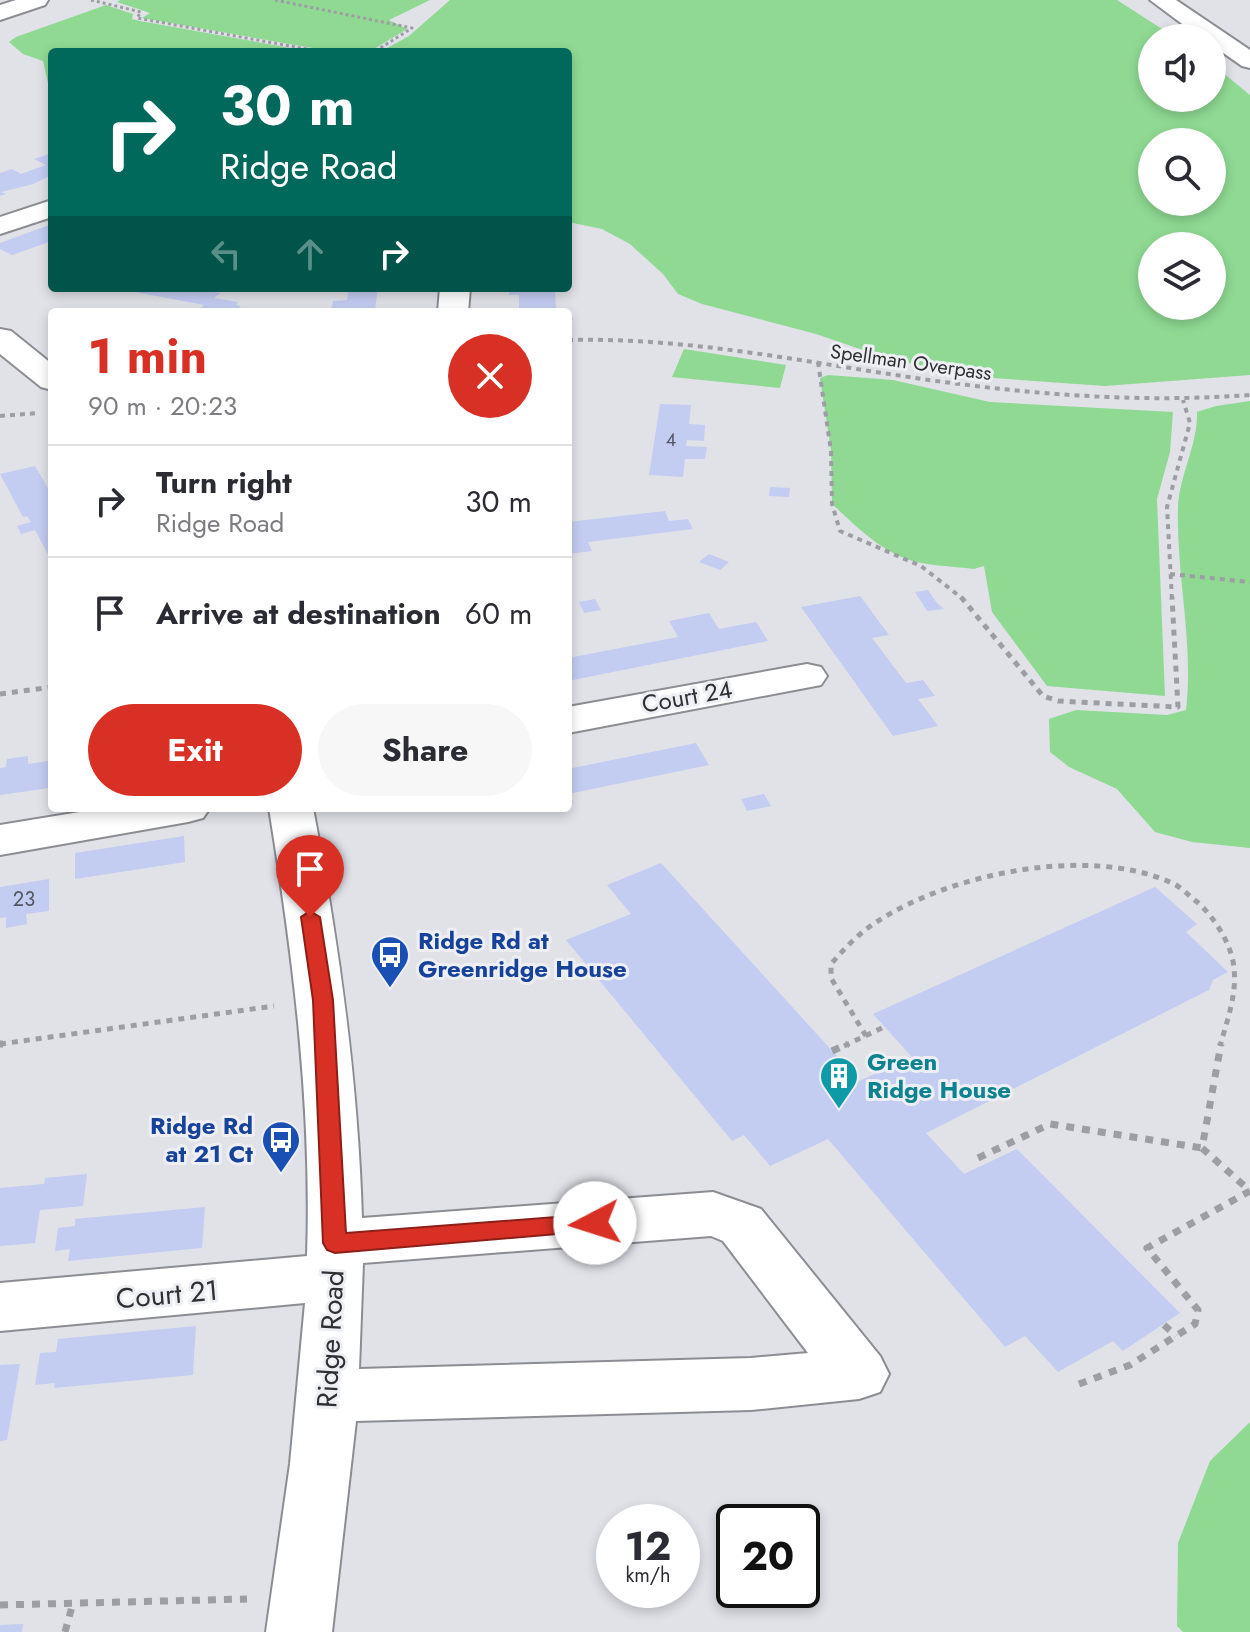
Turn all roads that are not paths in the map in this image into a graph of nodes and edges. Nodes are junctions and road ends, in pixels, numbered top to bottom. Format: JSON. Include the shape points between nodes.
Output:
{"nodes":[{"id":1,"x":37,"y":0,"type":"edge"},
{"id":2,"x":1161,"y":0,"type":"edge"},
{"id":3,"x":0,"y":13,"type":"edge"},
{"id":4,"x":1250,"y":61,"type":"edge"},
{"id":5,"x":48,"y":209,"type":"edge"},
{"id":6,"x":0,"y":226,"type":"edge"},
{"id":7,"x":0,"y":338,"type":"edge"},
{"id":8,"x":0,"y":368,"type":"edge"},
{"id":9,"x":46,"y":369,"type":"edge"},
{"id":10,"x":807,"y":676,"type":"dead end"},
{"id":11,"x":572,"y":719,"type":"edge"},
{"id":12,"x":164,"y":812,"type":"edge"},
{"id":13,"x":292,"y":812,"type":"edge"},
{"id":14,"x":0,"y":840,"type":"edge"},
{"id":15,"x":334,"y":1260,"type":"junction"},
{"id":16,"x":0,"y":1307,"type":"edge"},
{"id":17,"x":329,"y":1396,"type":"junction"},
{"id":18,"x":301,"y":1614,"type":"edge"}],
"edges":[{"from":1,"to":3,"type":"main road"},
{"from":2,"to":4,"type":"main road"},
{"from":5,"to":6,"type":"main road"},
{"from":7,"to":9,"type":"main road"},
{"from":8,"to":9,"type":"main road"},
{"from":10,"to":11,"type":"main road","name":"Court 24"},
{"from":12,"to":14,"type":"main road"},
{"from":13,"to":15,"type":"main road","name":"Ridge Road","via":[[323,1000]]},
{"from":15,"to":16,"type":"main road","name":"Court 21"},
{"from":15,"to":17,"type":"main road","name":"Ridge Road"},
{"from":15,"to":17,"type":"main road","name":"Court 21","via":[[713,1214],[727,1217],[742,1225],[859,1374],[751,1384]]},
{"from":17,"to":18,"type":"main road","name":"Ridge Road"}]}
